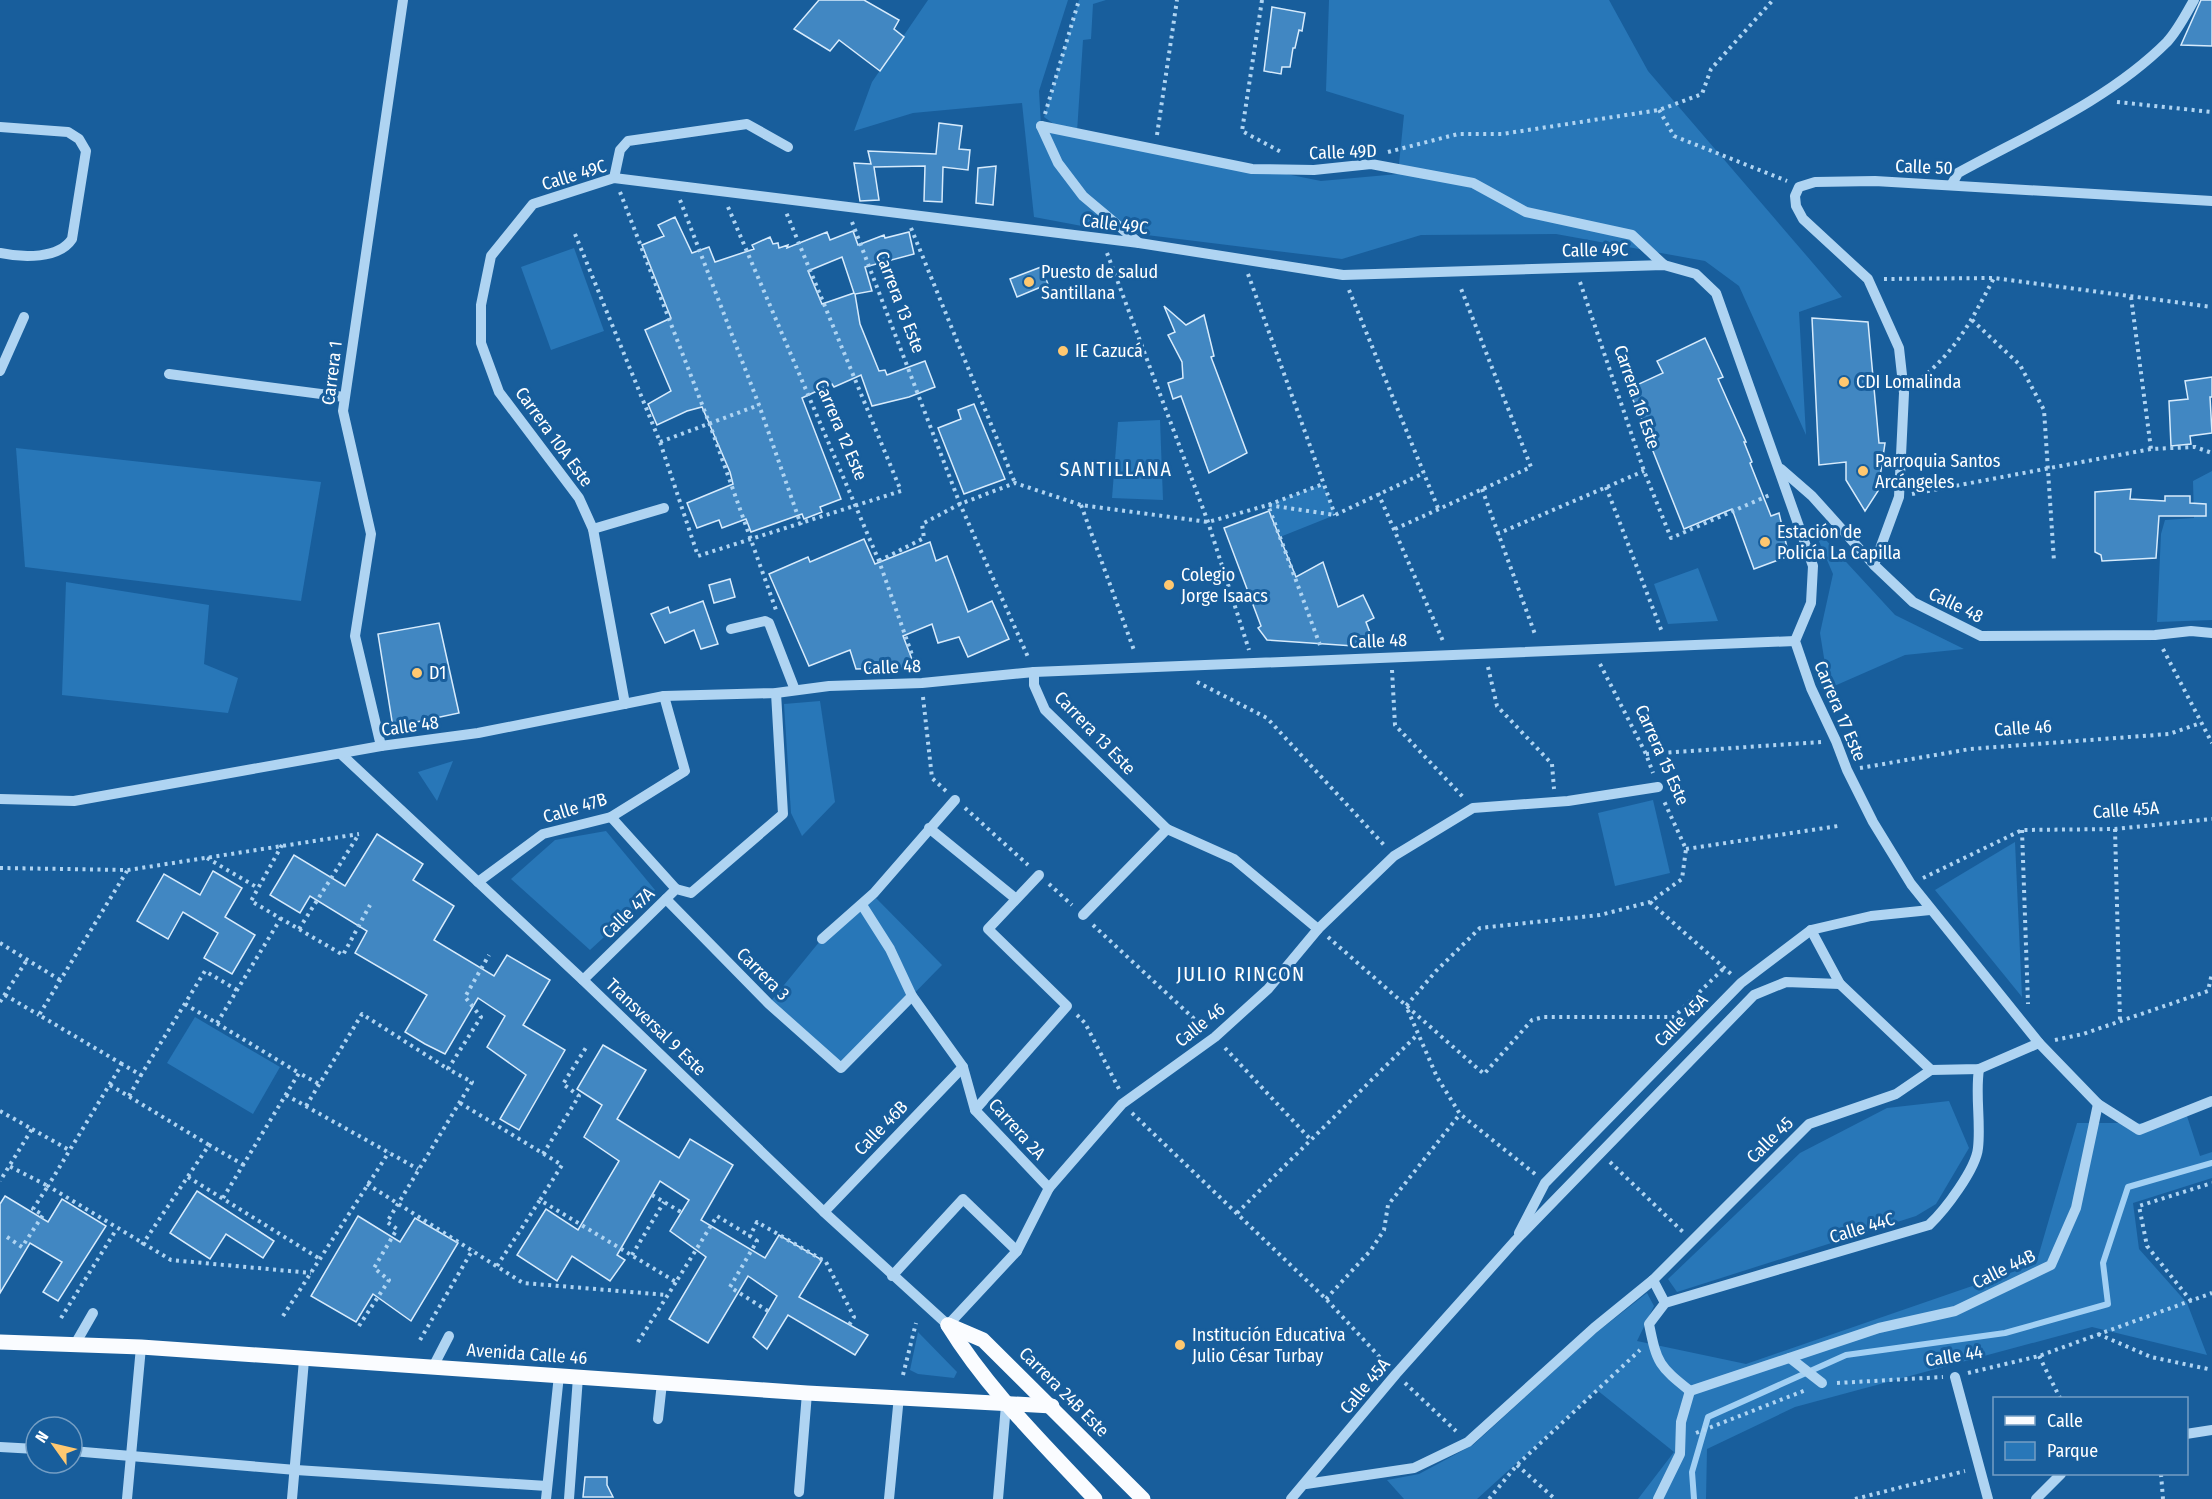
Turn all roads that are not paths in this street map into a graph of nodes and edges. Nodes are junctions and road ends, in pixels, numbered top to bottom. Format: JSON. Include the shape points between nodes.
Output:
{"nodes":[{"id":1,"x":404,"y":0,"type":"edge"},
{"id":2,"x":2194,"y":0,"type":"edge"},
{"id":3,"x":0,"y":127,"type":"edge"},
{"id":4,"x":788,"y":147,"type":"dead end"},
{"id":5,"x":614,"y":178,"type":"junction"},
{"id":6,"x":1952,"y":184,"type":"junction"},
{"id":7,"x":2212,"y":201,"type":"edge"},
{"id":8,"x":533,"y":204,"type":"joint"},
{"id":9,"x":1139,"y":243,"type":"junction"},
{"id":10,"x":0,"y":253,"type":"edge"},
{"id":11,"x":1664,"y":265,"type":"junction"},
{"id":12,"x":24,"y":317,"type":"dead end"},
{"id":13,"x":0,"y":371,"type":"edge"},
{"id":14,"x":169,"y":374,"type":"dead end"},
{"id":15,"x":344,"y":397,"type":"junction"},
{"id":16,"x":1778,"y":467,"type":"junction"},
{"id":17,"x":664,"y":508,"type":"dead end"},
{"id":18,"x":593,"y":529,"type":"junction"},
{"id":19,"x":1875,"y":565,"type":"junction"},
{"id":20,"x":731,"y":629,"type":"dead end"},
{"id":21,"x":2212,"y":633,"type":"edge"},
{"id":22,"x":1795,"y":641,"type":"junction"},
{"id":23,"x":1034,"y":672,"type":"junction"},
{"id":24,"x":795,"y":690,"type":"junction"},
{"id":25,"x":776,"y":693,"type":"junction"},
{"id":26,"x":664,"y":696,"type":"junction"},
{"id":27,"x":626,"y":704,"type":"junction"},
{"id":28,"x":381,"y":746,"type":"junction"},
{"id":29,"x":341,"y":754,"type":"junction"},
{"id":30,"x":1658,"y":787,"type":"road end"},
{"id":31,"x":0,"y":799,"type":"edge"},
{"id":32,"x":955,"y":800,"type":"dead end"},
{"id":33,"x":611,"y":817,"type":"junction"},
{"id":34,"x":929,"y":828,"type":"junction"},
{"id":35,"x":1167,"y":829,"type":"junction"},
{"id":36,"x":1039,"y":875,"type":"dead end"},
{"id":37,"x":478,"y":882,"type":"junction"},
{"id":38,"x":676,"y":889,"type":"junction"},
{"id":39,"x":1015,"y":898,"type":"junction"},
{"id":40,"x":666,"y":899,"type":"junction"},
{"id":41,"x":862,"y":905,"type":"junction"},
{"id":42,"x":1930,"y":910,"type":"junction"},
{"id":43,"x":1083,"y":915,"type":"dead end"},
{"id":44,"x":1318,"y":929,"type":"junction"},
{"id":45,"x":1811,"y":930,"type":"junction"},
{"id":46,"x":822,"y":939,"type":"dead end"},
{"id":47,"x":583,"y":980,"type":"junction"},
{"id":48,"x":1741,"y":982,"type":"junction"},
{"id":49,"x":1840,"y":984,"type":"junction"},
{"id":50,"x":1754,"y":995,"type":"junction"},
{"id":51,"x":912,"y":996,"type":"junction"},
{"id":52,"x":2039,"y":1043,"type":"junction"},
{"id":53,"x":963,"y":1067,"type":"junction"},
{"id":54,"x":1979,"y":1069,"type":"junction"},
{"id":55,"x":1931,"y":1070,"type":"junction"},
{"id":56,"x":2212,"y":1101,"type":"edge"},
{"id":57,"x":2098,"y":1104,"type":"junction"},
{"id":58,"x":975,"y":1110,"type":"junction"},
{"id":59,"x":1545,"y":1183,"type":"junction"},
{"id":60,"x":1049,"y":1188,"type":"junction"},
{"id":61,"x":1560,"y":1196,"type":"junction"},
{"id":62,"x":824,"y":1212,"type":"junction"},
{"id":63,"x":1514,"y":1242,"type":"junction"},
{"id":64,"x":1017,"y":1251,"type":"junction"},
{"id":65,"x":892,"y":1276,"type":"junction"},
{"id":66,"x":1653,"y":1280,"type":"junction"},
{"id":67,"x":1665,"y":1303,"type":"junction"},
{"id":68,"x":93,"y":1313,"type":"dead end"},
{"id":69,"x":948,"y":1325,"type":"junction"},
{"id":70,"x":449,"y":1336,"type":"dead end"},
{"id":71,"x":0,"y":1342,"type":"edge"},
{"id":72,"x":74,"y":1346,"type":"junction"},
{"id":73,"x":141,"y":1347,"type":"junction"},
{"id":74,"x":1790,"y":1358,"type":"junction"},
{"id":75,"x":304,"y":1360,"type":"junction"},
{"id":76,"x":433,"y":1367,"type":"junction"},
{"id":77,"x":559,"y":1375,"type":"junction"},
{"id":78,"x":578,"y":1377,"type":"junction"},
{"id":79,"x":1955,"y":1377,"type":"road end"},
{"id":80,"x":662,"y":1383,"type":"junction"},
{"id":81,"x":1822,"y":1383,"type":"road end"},
{"id":82,"x":1690,"y":1391,"type":"junction"},
{"id":83,"x":807,"y":1393,"type":"junction"},
{"id":84,"x":899,"y":1396,"type":"junction"},
{"id":85,"x":1006,"y":1404,"type":"junction"},
{"id":86,"x":1052,"y":1406,"type":"junction"},
{"id":87,"x":658,"y":1419,"type":"dead end"},
{"id":88,"x":2212,"y":1430,"type":"edge"},
{"id":89,"x":2188,"y":1434,"type":"edge"},
{"id":90,"x":0,"y":1447,"type":"edge"},
{"id":91,"x":24,"y":1448,"type":"edge"},
{"id":92,"x":84,"y":1452,"type":"edge"},
{"id":93,"x":129,"y":1455,"type":"junction"},
{"id":94,"x":296,"y":1470,"type":"junction"},
{"id":95,"x":2059,"y":1475,"type":"edge"},
{"id":96,"x":1306,"y":1484,"type":"junction"},
{"id":97,"x":547,"y":1486,"type":"junction"},
{"id":98,"x":799,"y":1492,"type":"dead end"},
{"id":99,"x":127,"y":1499,"type":"edge"},
{"id":100,"x":292,"y":1499,"type":"edge"},
{"id":101,"x":546,"y":1499,"type":"edge"},
{"id":102,"x":569,"y":1499,"type":"edge"},
{"id":103,"x":889,"y":1499,"type":"edge"},
{"id":104,"x":998,"y":1499,"type":"edge"},
{"id":105,"x":1095,"y":1499,"type":"edge"},
{"id":106,"x":1143,"y":1499,"type":"edge"},
{"id":107,"x":1291,"y":1499,"type":"edge"},
{"id":108,"x":1658,"y":1499,"type":"edge"},
{"id":109,"x":1988,"y":1499,"type":"edge"},
{"id":110,"x":2036,"y":1499,"type":"edge"}],
"edges":[{"from":1,"to":15,"type":"street","name":"Carrera 1"},
{"from":2,"to":6,"type":"street","via":[[2168,40],[2092,100],[1958,172]]},
{"from":3,"to":10,"type":"street","via":[[68,132],[86,151],[72,239],[66,248],[56,254]]},
{"from":4,"to":5,"type":"street","via":[[747,124],[628,141],[620,150]]},
{"from":5,"to":8,"type":"street","name":"Calle 49C"},
{"from":5,"to":9,"type":"street","name":"Calle 49C"},
{"from":6,"to":7,"type":"street","name":"Calle 50"},
{"from":6,"to":19,"type":"street","name":"Calle 50","via":[[1815,182],[1799,187],[1795,195],[1803,219],[1868,279],[1899,348],[1904,393],[1899,497]]},
{"from":8,"to":18,"type":"street","name":"Carrera 10A Este","via":[[491,256],[481,305],[480,343],[500,392],[579,498]]},
{"from":9,"to":11,"type":"street","name":"Calle 49C","via":[[1343,275]]},
{"from":9,"to":11,"type":"street","name":"Calle 49D","via":[[1083,196],[1058,163],[1041,126],[1252,169],[1314,170],[1371,164],[1473,183],[1526,212],[1632,235]]},
{"from":11,"to":16,"type":"street","name":"Calle 49C","via":[[1696,274],[1716,293]]},
{"from":12,"to":13,"type":"street"},
{"from":14,"to":15,"type":"street"},
{"from":15,"to":28,"type":"street","name":"Carrera 1","via":[[345,424],[370,534],[356,636]]},
{"from":16,"to":19,"type":"street","name":"Calle 48","via":[[1812,496]]},
{"from":16,"to":22,"type":"street","via":[[1813,566],[1811,603]]},
{"from":17,"to":18,"type":"street"},
{"from":18,"to":27,"type":"street","name":"Carrera 10A Este"},
{"from":19,"to":21,"type":"street","name":"Calle 48","via":[[1913,602],[1981,636]]},
{"from":20,"to":24,"type":"street","via":[[769,623]]},
{"from":22,"to":23,"type":"street","name":"Calle 48"},
{"from":22,"to":42,"type":"street","name":"Carrera 17 Este","via":[[1811,688],[1873,822]]},
{"from":23,"to":24,"type":"street","name":"Calle 48"},
{"from":23,"to":35,"type":"street","name":"Carrera 13 Este","via":[[1034,685],[1045,710]]},
{"from":24,"to":25,"type":"street","name":"Calle 48"},
{"from":25,"to":26,"type":"street","name":"Calle 48"},
{"from":25,"to":38,"type":"street","name":"Calle 47A","via":[[783,814],[691,893]]},
{"from":26,"to":27,"type":"street","name":"Calle 48"},
{"from":26,"to":33,"type":"street","name":"Calle 47B","via":[[685,771]]},
{"from":27,"to":28,"type":"street","name":"Calle 48","via":[[478,733]]},
{"from":28,"to":29,"type":"street","name":"Calle 48"},
{"from":29,"to":31,"type":"street","name":"Calle 48","via":[[74,801]]},
{"from":29,"to":37,"type":"street","name":"Transversal 9 Este"},
{"from":30,"to":44,"type":"street","name":"Calle 46","via":[[1554,802],[1473,808],[1394,856]]},
{"from":32,"to":34,"type":"street"},
{"from":33,"to":37,"type":"street","name":"Calle 47B","via":[[543,834]]},
{"from":33,"to":38,"type":"street"},
{"from":34,"to":39,"type":"street"},
{"from":34,"to":41,"type":"street"},
{"from":35,"to":43,"type":"street"},
{"from":35,"to":44,"type":"street","name":"Carrera 13 Este","via":[[1234,859]]},
{"from":36,"to":39,"type":"street"},
{"from":37,"to":47,"type":"street","name":"Transversal 9 Este"},
{"from":38,"to":40,"type":"street","name":"Calle 47A"},
{"from":39,"to":58,"type":"street","via":[[987,929],[1067,1006]]},
{"from":40,"to":47,"type":"street","name":"Calle 47A"},
{"from":40,"to":51,"type":"street","name":"Carrera 3","via":[[769,1004],[841,1068]]},
{"from":41,"to":46,"type":"street"},
{"from":41,"to":51,"type":"street","name":"Carrera 2A","via":[[890,949]]},
{"from":42,"to":45,"type":"street","name":"Calle 45A","via":[[1870,916]]},
{"from":42,"to":52,"type":"street","name":"Carrera 17 Este"},
{"from":44,"to":60,"type":"street","name":"Calle 46","via":[[1268,989],[1215,1037],[1122,1104]]},
{"from":45,"to":48,"type":"street","name":"Calle 45A"},
{"from":45,"to":49,"type":"street"},
{"from":47,"to":62,"type":"street","name":"Transversal 9 Este"},
{"from":48,"to":50,"type":"street"},
{"from":48,"to":59,"type":"street","name":"Calle 45A"},
{"from":49,"to":50,"type":"street","name":"Calle 45A","via":[[1785,982]]},
{"from":49,"to":55,"type":"street"},
{"from":50,"to":61,"type":"street","name":"Calle 45A"},
{"from":51,"to":53,"type":"street","name":"Carrera 2A"},
{"from":52,"to":54,"type":"street"},
{"from":52,"to":57,"type":"street","name":"Carrera 17 Este"},
{"from":53,"to":58,"type":"street","name":"Carrera 2A"},
{"from":53,"to":62,"type":"street","name":"Calle 46B"},
{"from":54,"to":55,"type":"street"},
{"from":54,"to":67,"type":"street","name":"Calle 44C","via":[[1978,1150],[1955,1195],[1929,1225]]},
{"from":55,"to":66,"type":"street","name":"Calle 45","via":[[1896,1094],[1809,1124]]},
{"from":56,"to":57,"type":"street","via":[[2139,1130]]},
{"from":57,"to":74,"type":"street","name":"Calle 44B","via":[[2076,1208],[2051,1265],[1954,1311],[1879,1328]]},
{"from":58,"to":60,"type":"street","name":"Carrera 2A"},
{"from":59,"to":61,"type":"street"},
{"from":59,"to":63,"type":"street","name":"Calle 45A"},
{"from":60,"to":64,"type":"street","name":"Calle 46"},
{"from":61,"to":63,"type":"street","name":"Calle 45A"},
{"from":62,"to":65,"type":"street","name":"Transversal 9 Este"},
{"from":63,"to":96,"type":"street","name":"Calle 45A","via":[[1396,1374]]},
{"from":64,"to":65,"type":"street","via":[[963,1199]]},
{"from":64,"to":69,"type":"street","name":"Calle 46"},
{"from":65,"to":69,"type":"street","name":"Transversal 9 Este"},
{"from":66,"to":67,"type":"street"},
{"from":66,"to":96,"type":"street","name":"Calle 45","via":[[1468,1442],[1414,1468]]},
{"from":67,"to":82,"type":"street","via":[[1649,1324],[1652,1338],[1661,1368]]},
{"from":68,"to":72,"type":"street"},
{"from":69,"to":85,"type":"main road","via":[[969,1360]]},
{"from":69,"to":86,"type":"main road","name":"Carrera 24B Este","via":[[983,1341]]},
{"from":70,"to":76,"type":"street"},
{"from":71,"to":72,"type":"main road","name":"Avenida Calle 46"},
{"from":72,"to":73,"type":"main road","name":"Avenida Calle 46"},
{"from":73,"to":75,"type":"main road","name":"Avenida Calle 46"},
{"from":73,"to":93,"type":"street"},
{"from":74,"to":81,"type":"street"},
{"from":74,"to":82,"type":"street","name":"Calle 44B"},
{"from":75,"to":76,"type":"main road","name":"Avenida Calle 46"},
{"from":75,"to":94,"type":"street"},
{"from":76,"to":77,"type":"main road","name":"Avenida Calle 46"},
{"from":77,"to":78,"type":"main road","name":"Avenida Calle 46"},
{"from":77,"to":97,"type":"street"},
{"from":78,"to":80,"type":"main road","name":"Avenida Calle 46"},
{"from":78,"to":102,"type":"street"},
{"from":79,"to":109,"type":"street"},
{"from":80,"to":83,"type":"main road","name":"Avenida Calle 46"},
{"from":80,"to":87,"type":"street"},
{"from":82,"to":108,"type":"street","via":[[1681,1422],[1680,1454]]},
{"from":83,"to":84,"type":"main road","name":"Avenida Calle 46"},
{"from":83,"to":98,"type":"street"},
{"from":84,"to":85,"type":"main road","name":"Avenida Calle 46"},
{"from":84,"to":103,"type":"street"},
{"from":85,"to":86,"type":"main road","name":"Avenida Calle 46"},
{"from":85,"to":104,"type":"street"},
{"from":85,"to":105,"type":"main road"},
{"from":86,"to":106,"type":"main road","name":"Carrera 24B Este"},
{"from":88,"to":89,"type":"street"},
{"from":90,"to":91,"type":"street"},
{"from":92,"to":93,"type":"street"},
{"from":93,"to":94,"type":"street"},
{"from":93,"to":99,"type":"street"},
{"from":94,"to":97,"type":"street"},
{"from":94,"to":100,"type":"street"},
{"from":95,"to":110,"type":"street"},
{"from":96,"to":107,"type":"street","name":"Calle 45A"},
{"from":97,"to":101,"type":"street"}]}
